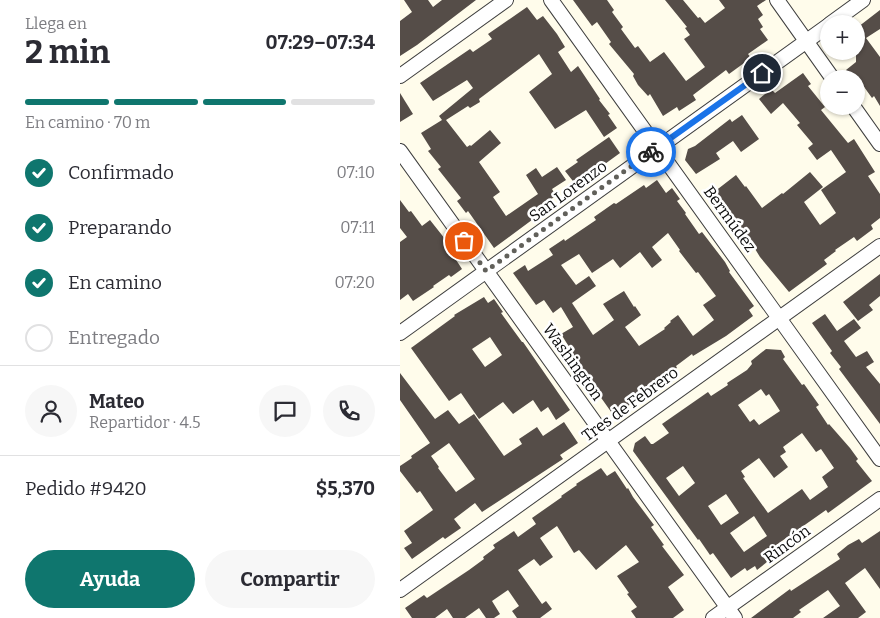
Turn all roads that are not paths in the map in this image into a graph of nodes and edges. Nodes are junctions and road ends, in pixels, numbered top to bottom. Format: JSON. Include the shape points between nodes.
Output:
{"nodes":[{"id":1,"x":506,"y":0,"type":"edge"},
{"id":2,"x":551,"y":0,"type":"edge"},
{"id":3,"x":777,"y":0,"type":"edge"},
{"id":4,"x":863,"y":0,"type":"edge"},
{"id":5,"x":842,"y":15,"type":"edge"},
{"id":6,"x":820,"y":31,"type":"edge"},
{"id":7,"x":806,"y":41,"type":"junction"},
{"id":8,"x":827,"y":70,"type":"edge"},
{"id":9,"x":400,"y":76,"type":"edge"},
{"id":10,"x":859,"y":115,"type":"edge"},
{"id":11,"x":880,"y":144,"type":"edge"},
{"id":12,"x":657,"y":148,"type":"junction"},
{"id":13,"x":400,"y":151,"type":"edge"},
{"id":14,"x":880,"y":246,"type":"edge"},
{"id":15,"x":486,"y":271,"type":"junction"},
{"id":16,"x":779,"y":318,"type":"junction"},
{"id":17,"x":400,"y":333,"type":"edge"},
{"id":18,"x":608,"y":441,"type":"junction"},
{"id":19,"x":880,"y":459,"type":"edge"},
{"id":20,"x":880,"y":499,"type":"edge"},
{"id":21,"x":400,"y":590,"type":"edge"},
{"id":22,"x":731,"y":613,"type":"edge"},
{"id":23,"x":714,"y":618,"type":"edge"}],
"edges":[{"from":1,"to":9,"type":"street"},
{"from":2,"to":12,"type":"street","name":"Bermúdez"},
{"from":3,"to":7,"type":"street"},
{"from":4,"to":5,"type":"street","name":"San Lorenzo"},
{"from":6,"to":7,"type":"street","name":"San Lorenzo"},
{"from":7,"to":8,"type":"street"},
{"from":7,"to":12,"type":"street","name":"San Lorenzo"},
{"from":10,"to":11,"type":"street"},
{"from":12,"to":15,"type":"street","name":"San Lorenzo"},
{"from":12,"to":16,"type":"street","name":"Bermúdez"},
{"from":13,"to":15,"type":"street","name":"Washington"},
{"from":14,"to":16,"type":"street","name":"Tres de Febrero"},
{"from":15,"to":17,"type":"street","name":"San Lorenzo"},
{"from":15,"to":18,"type":"street","name":"Washington"},
{"from":16,"to":18,"type":"street","name":"Tres de Febrero"},
{"from":16,"to":19,"type":"street","name":"Bermúdez"},
{"from":18,"to":21,"type":"street","name":"Tres de Febrero"},
{"from":18,"to":22,"type":"street","name":"Washington"},
{"from":20,"to":22,"type":"street","name":"Rincón"},
{"from":22,"to":23,"type":"street","name":"Rincón"}]}
